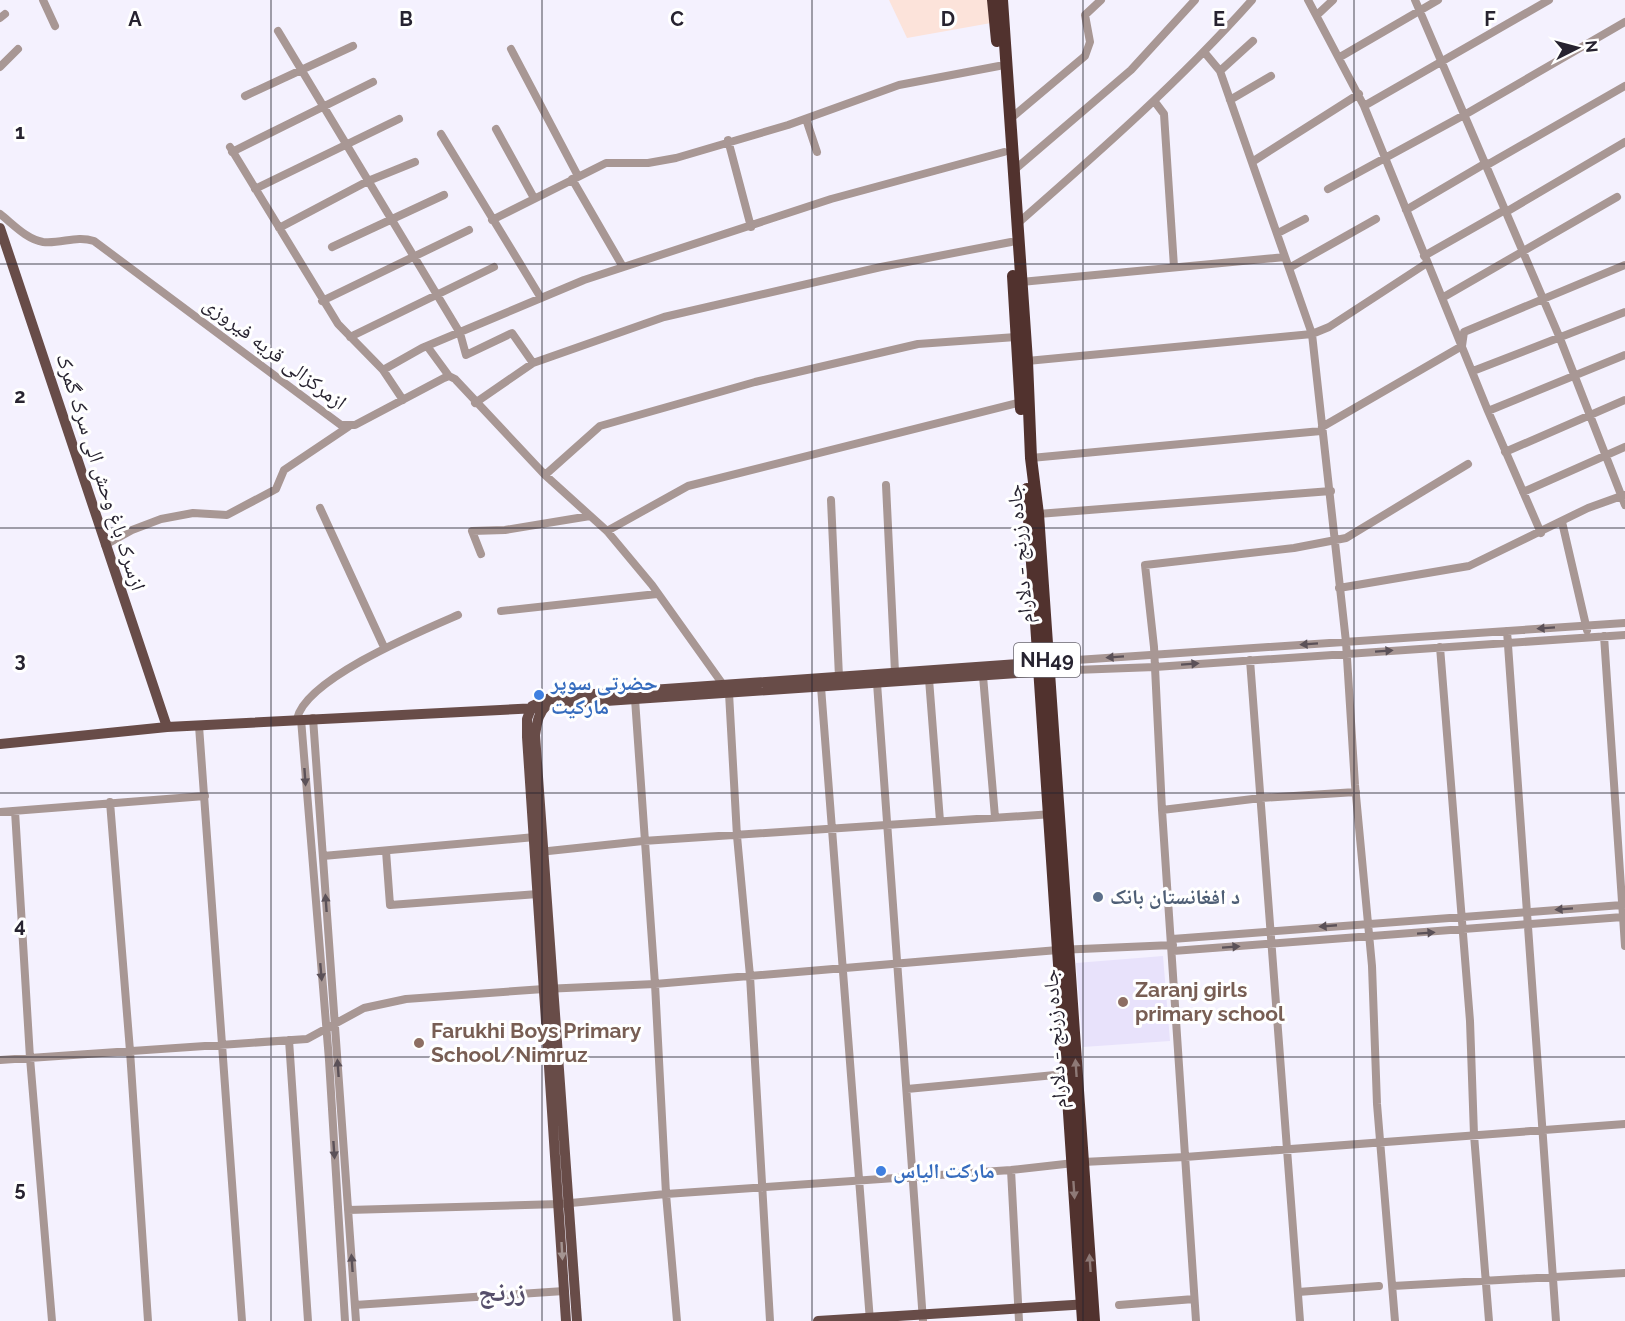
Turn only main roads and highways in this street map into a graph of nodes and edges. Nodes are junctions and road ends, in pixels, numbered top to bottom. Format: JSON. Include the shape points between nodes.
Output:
{"nodes":[{"id":1,"x":993,"y":0,"type":"edge"},
{"id":2,"x":1002,"y":0,"type":"edge"},
{"id":3,"x":0,"y":228,"type":"edge"},
{"id":4,"x":1042,"y":667,"type":"junction"},
{"id":5,"x":725,"y":689,"type":"junction"},
{"id":6,"x":537,"y":707,"type":"junction"},
{"id":7,"x":167,"y":727,"type":"junction"},
{"id":8,"x":0,"y":744,"type":"edge"},
{"id":9,"x":540,"y":852,"type":"junction"},
{"id":10,"x":1063,"y":950,"type":"junction"},
{"id":11,"x":549,"y":988,"type":"junction"},
{"id":12,"x":1077,"y":1163,"type":"junction"},
{"id":13,"x":564,"y":1203,"type":"junction"},
{"id":14,"x":1088,"y":1313,"type":"edge"},
{"id":15,"x":1018,"y":1314,"type":"edge"},
{"id":16,"x":965,"y":1317,"type":"edge"},
{"id":17,"x":923,"y":1318,"type":"edge"},
{"id":18,"x":870,"y":1319,"type":"edge"},
{"id":19,"x":566,"y":1321,"type":"edge"},
{"id":20,"x":577,"y":1321,"type":"edge"},
{"id":21,"x":818,"y":1321,"type":"edge"},
{"id":22,"x":934,"y":1321,"type":"edge"}],
"edges":[{"from":1,"to":4,"type":"highway","name":"جاده زرنج - دلارام","number":"NH49"},
{"from":2,"to":4,"type":"highway","name":"جاده زرنج - دلارام","number":"NH49","via":[[1028,361],[1031,458],[1038,514]]},
{"from":3,"to":7,"type":"main road","name":"ازسرک باغ وحش الی سرک گمرک"},
{"from":4,"to":5,"type":"main road","via":[[895,672]]},
{"from":4,"to":5,"type":"main road","via":[[983,676]]},
{"from":4,"to":10,"type":"highway","name":"جاده زرنج - دلارام","number":"NH49"},
{"from":5,"to":6,"type":"main road"},
{"from":5,"to":6,"type":"main road","via":[[552,697]]},
{"from":6,"to":7,"type":"main road"},
{"from":6,"to":9,"type":"main road"},
{"from":6,"to":9,"type":"main road","via":[[527,719],[527,737],[535,837]]},
{"from":7,"to":8,"type":"main road"},
{"from":9,"to":11,"type":"main road"},
{"from":9,"to":11,"type":"main road","via":[[538,894]]},
{"from":12,"to":10,"type":"highway","name":"جاده زرنج - دلارام","number":"NH49","one_way":true},
{"from":10,"to":12,"type":"highway","name":"جاده زرنج - دلارام","number":"NH49","via":[[1065,1074]]},
{"from":11,"to":13,"type":"main road"},
{"from":12,"to":14,"type":"highway","name":"جاده زرنج - دلارام","number":"NH49"},
{"from":13,"to":19,"type":"main road","one_way":true},
{"from":13,"to":20,"type":"main road"},
{"from":14,"to":15,"type":"main road"},
{"from":15,"to":16,"type":"main road"},
{"from":16,"to":17,"type":"main road"},
{"from":16,"to":22,"type":"main road"},
{"from":17,"to":18,"type":"main road"},
{"from":18,"to":21,"type":"main road"}]}
